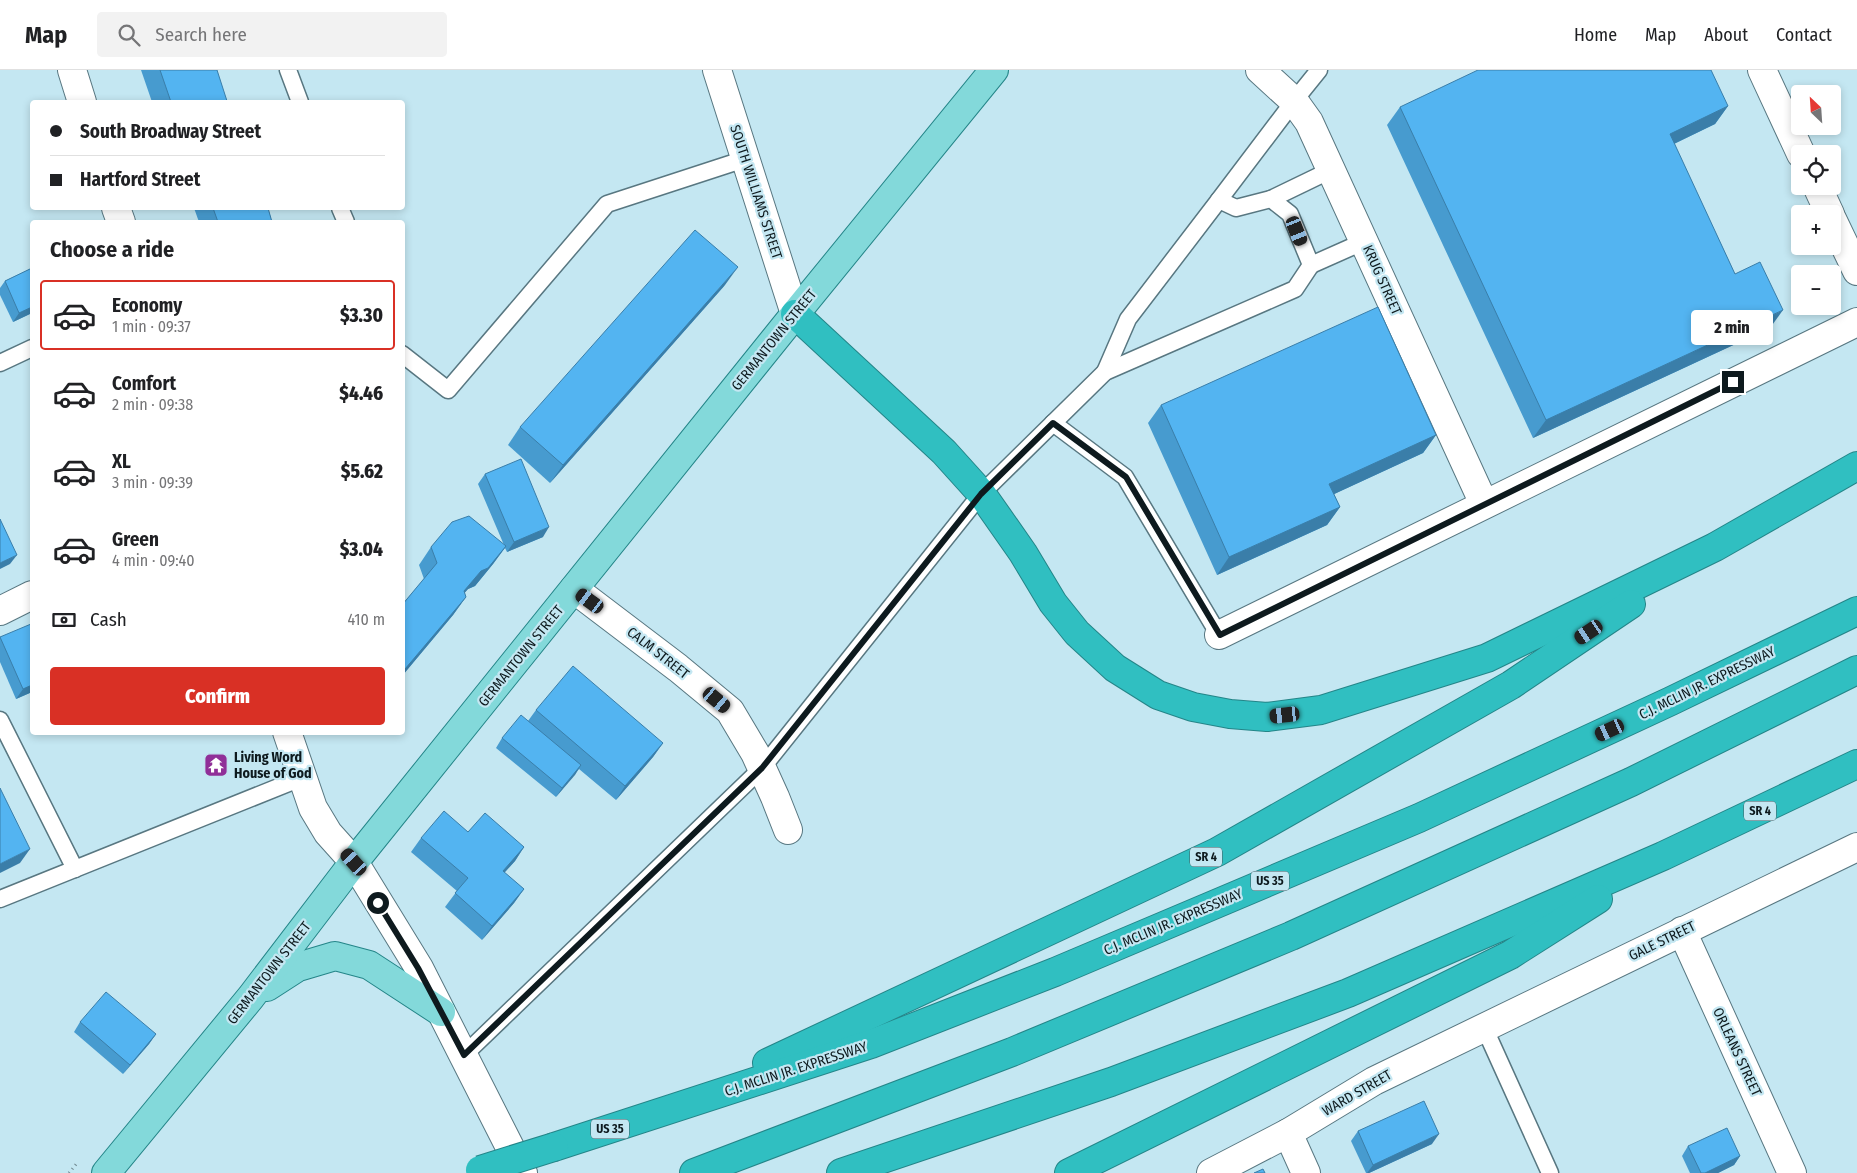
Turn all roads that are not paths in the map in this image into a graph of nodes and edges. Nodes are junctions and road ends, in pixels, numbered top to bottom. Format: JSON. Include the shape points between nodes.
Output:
{"nodes":[{"id":1,"x":72,"y":70,"type":"edge"},
{"id":2,"x":288,"y":70,"type":"edge"},
{"id":3,"x":717,"y":70,"type":"edge"},
{"id":4,"x":994,"y":70,"type":"edge"},
{"id":5,"x":1260,"y":70,"type":"edge"},
{"id":6,"x":1319,"y":70,"type":"edge"},
{"id":7,"x":1762,"y":70,"type":"edge"},
{"id":8,"x":81,"y":100,"type":"edge"},
{"id":9,"x":299,"y":100,"type":"edge"},
{"id":10,"x":1294,"y":101,"type":"junction"},
{"id":11,"x":1798,"y":145,"type":"edge"},
{"id":12,"x":745,"y":159,"type":"junction"},
{"id":13,"x":1331,"y":170,"type":"junction"},
{"id":14,"x":1271,"y":199,"type":"junction"},
{"id":15,"x":1219,"y":200,"type":"junction"},
{"id":16,"x":1841,"y":238,"type":"edge"},
{"id":17,"x":1364,"y":241,"type":"junction"},
{"id":18,"x":1311,"y":266,"type":"junction"},
{"id":19,"x":1857,"y":271,"type":"edge"},
{"id":20,"x":795,"y":314,"type":"junction"},
{"id":21,"x":1857,"y":322,"type":"edge"},
{"id":22,"x":30,"y":349,"type":"edge"},
{"id":23,"x":405,"y":356,"type":"edge"},
{"id":24,"x":0,"y":363,"type":"edge"},
{"id":25,"x":1105,"y":372,"type":"junction"},
{"id":26,"x":1053,"y":423,"type":"junction"},
{"id":27,"x":1857,"y":466,"type":"edge"},
{"id":28,"x":981,"y":494,"type":"junction"},
{"id":29,"x":1484,"y":504,"type":"junction"},
{"id":30,"x":1715,"y":547,"type":"junction"},
{"id":31,"x":574,"y":589,"type":"junction"},
{"id":32,"x":30,"y":596,"type":"edge"},
{"id":33,"x":0,"y":611,"type":"edge"},
{"id":34,"x":1857,"y":611,"type":"edge"},
{"id":35,"x":1220,"y":635,"type":"joint"},
{"id":36,"x":1857,"y":670,"type":"edge"},
{"id":37,"x":0,"y":720,"type":"edge"},
{"id":38,"x":288,"y":735,"type":"edge"},
{"id":39,"x":1857,"y":764,"type":"edge"},
{"id":40,"x":762,"y":768,"type":"junction"},
{"id":41,"x":301,"y":778,"type":"junction"},
{"id":42,"x":788,"y":830,"type":"dead end"},
{"id":43,"x":1857,"y":847,"type":"edge"},
{"id":44,"x":1663,"y":856,"type":"junction"},
{"id":45,"x":354,"y":862,"type":"junction"},
{"id":46,"x":75,"y":869,"type":"junction"},
{"id":47,"x":0,"y":899,"type":"edge"},
{"id":48,"x":1682,"y":932,"type":"junction"},
{"id":49,"x":251,"y":997,"type":"junction"},
{"id":50,"x":441,"y":1012,"type":"junction"},
{"id":51,"x":1475,"y":1032,"type":"junction"},
{"id":52,"x":464,"y":1055,"type":"junction"},
{"id":53,"x":666,"y":1111,"type":"junction"},
{"id":54,"x":1288,"y":1133,"type":"junction"},
{"id":55,"x":476,"y":1172,"type":"edge"},
{"id":56,"x":106,"y":1173,"type":"edge"},
{"id":57,"x":523,"y":1173,"type":"edge"},
{"id":58,"x":694,"y":1173,"type":"edge"},
{"id":59,"x":841,"y":1173,"type":"edge"},
{"id":60,"x":1069,"y":1173,"type":"edge"},
{"id":61,"x":1211,"y":1173,"type":"edge"},
{"id":62,"x":1306,"y":1173,"type":"edge"},
{"id":63,"x":1550,"y":1173,"type":"edge"},
{"id":64,"x":1792,"y":1173,"type":"edge"}],
"edges":[{"from":1,"to":8,"type":"street"},
{"from":2,"to":9,"type":"lane"},
{"from":3,"to":12,"type":"street","name":"SOUTH WILLIAMS STREET"},
{"from":4,"to":20,"type":"main road","name":"GERMANTOWN STREET"},
{"from":5,"to":10,"type":"street","name":"KRUG STREET"},
{"from":6,"to":10,"type":"lane"},
{"from":7,"to":11,"type":"street"},
{"from":10,"to":13,"type":"street","name":"KRUG STREET","via":[[1309,122]]},
{"from":10,"to":15,"type":"lane"},
{"from":12,"to":20,"type":"street","name":"SOUTH WILLIAMS STREET"},
{"from":12,"to":23,"type":"lane","via":[[607,204],[448,390]]},
{"from":13,"to":14,"type":"lane"},
{"from":13,"to":17,"type":"street","name":"KRUG STREET"},
{"from":14,"to":15,"type":"lane","via":[[1236,208]]},
{"from":14,"to":18,"type":"lane","via":[[1290,214]]},
{"from":15,"to":25,"type":"lane","via":[[1128,319]]},
{"from":16,"to":19,"type":"street"},
{"from":17,"to":18,"type":"lane"},
{"from":17,"to":29,"type":"street","name":"KRUG STREET"},
{"from":18,"to":25,"type":"lane","via":[[1295,289]]},
{"from":20,"to":28,"type":"highway","via":[[944,452]]},
{"from":20,"to":31,"type":"main road","name":"GERMANTOWN STREET"},
{"from":21,"to":29,"type":"street"},
{"from":22,"to":24,"type":"lane"},
{"from":25,"to":26,"type":"lane"},
{"from":26,"to":28,"type":"lane"},
{"from":26,"to":35,"type":"lane","via":[[1126,477]]},
{"from":27,"to":30,"type":"highway","number":"SR 4"},
{"from":28,"to":30,"type":"highway","via":[[1023,553],[1053,603],[1077,633],[1115,668],[1158,695],[1193,707],[1267,717],[1321,710],[1487,658]]},
{"from":28,"to":40,"type":"lane"},
{"from":29,"to":35,"type":"street"},
{"from":30,"to":53,"type":"highway","number":"SR 4","via":[[1511,685],[1217,852]]},
{"from":31,"to":40,"type":"street","name":"CALM STREET","via":[[730,711]]},
{"from":31,"to":45,"type":"main road","name":"GERMANTOWN STREET"},
{"from":32,"to":33,"type":"street"},
{"from":34,"to":53,"type":"highway","name":"C.J. MCLIN JR. EXPRESSWAY","number":"US 35","via":[[1419,818],[1055,972],[871,1044]]},
{"from":36,"to":58,"type":"highway","via":[[1631,782],[1291,936],[1012,1052]]},
{"from":37,"to":46,"type":"lane"},
{"from":38,"to":41,"type":"street"},
{"from":39,"to":44,"type":"highway","number":"SR 4"},
{"from":40,"to":42,"type":"street","name":"CALM STREET"},
{"from":40,"to":52,"type":"lane"},
{"from":41,"to":45,"type":"street","via":[[328,833]]},
{"from":41,"to":46,"type":"lane"},
{"from":43,"to":48,"type":"street","name":"GALE STREET"},
{"from":44,"to":59,"type":"highway","number":"SR 4","via":[[1348,993],[1110,1082]]},
{"from":44,"to":60,"type":"highway","via":[[1510,956]]},
{"from":45,"to":49,"type":"main road","name":"GERMANTOWN STREET"},
{"from":45,"to":50,"type":"street"},
{"from":46,"to":47,"type":"lane"},
{"from":48,"to":51,"type":"street","name":"GALE STREET"},
{"from":48,"to":64,"type":"street","name":"ORLEANS STREET"},
{"from":49,"to":50,"type":"main road","via":[[298,967],[335,956],[369,965]]},
{"from":49,"to":56,"type":"main road","name":"GERMANTOWN STREET"},
{"from":50,"to":52,"type":"street"},
{"from":51,"to":54,"type":"street","name":"WARD STREET","via":[[1374,1081]]},
{"from":51,"to":63,"type":"lane"},
{"from":52,"to":57,"type":"street"},
{"from":53,"to":55,"type":"highway","number":"US 35","bridge":true},
{"from":54,"to":61,"type":"street"},
{"from":54,"to":62,"type":"street"}]}
